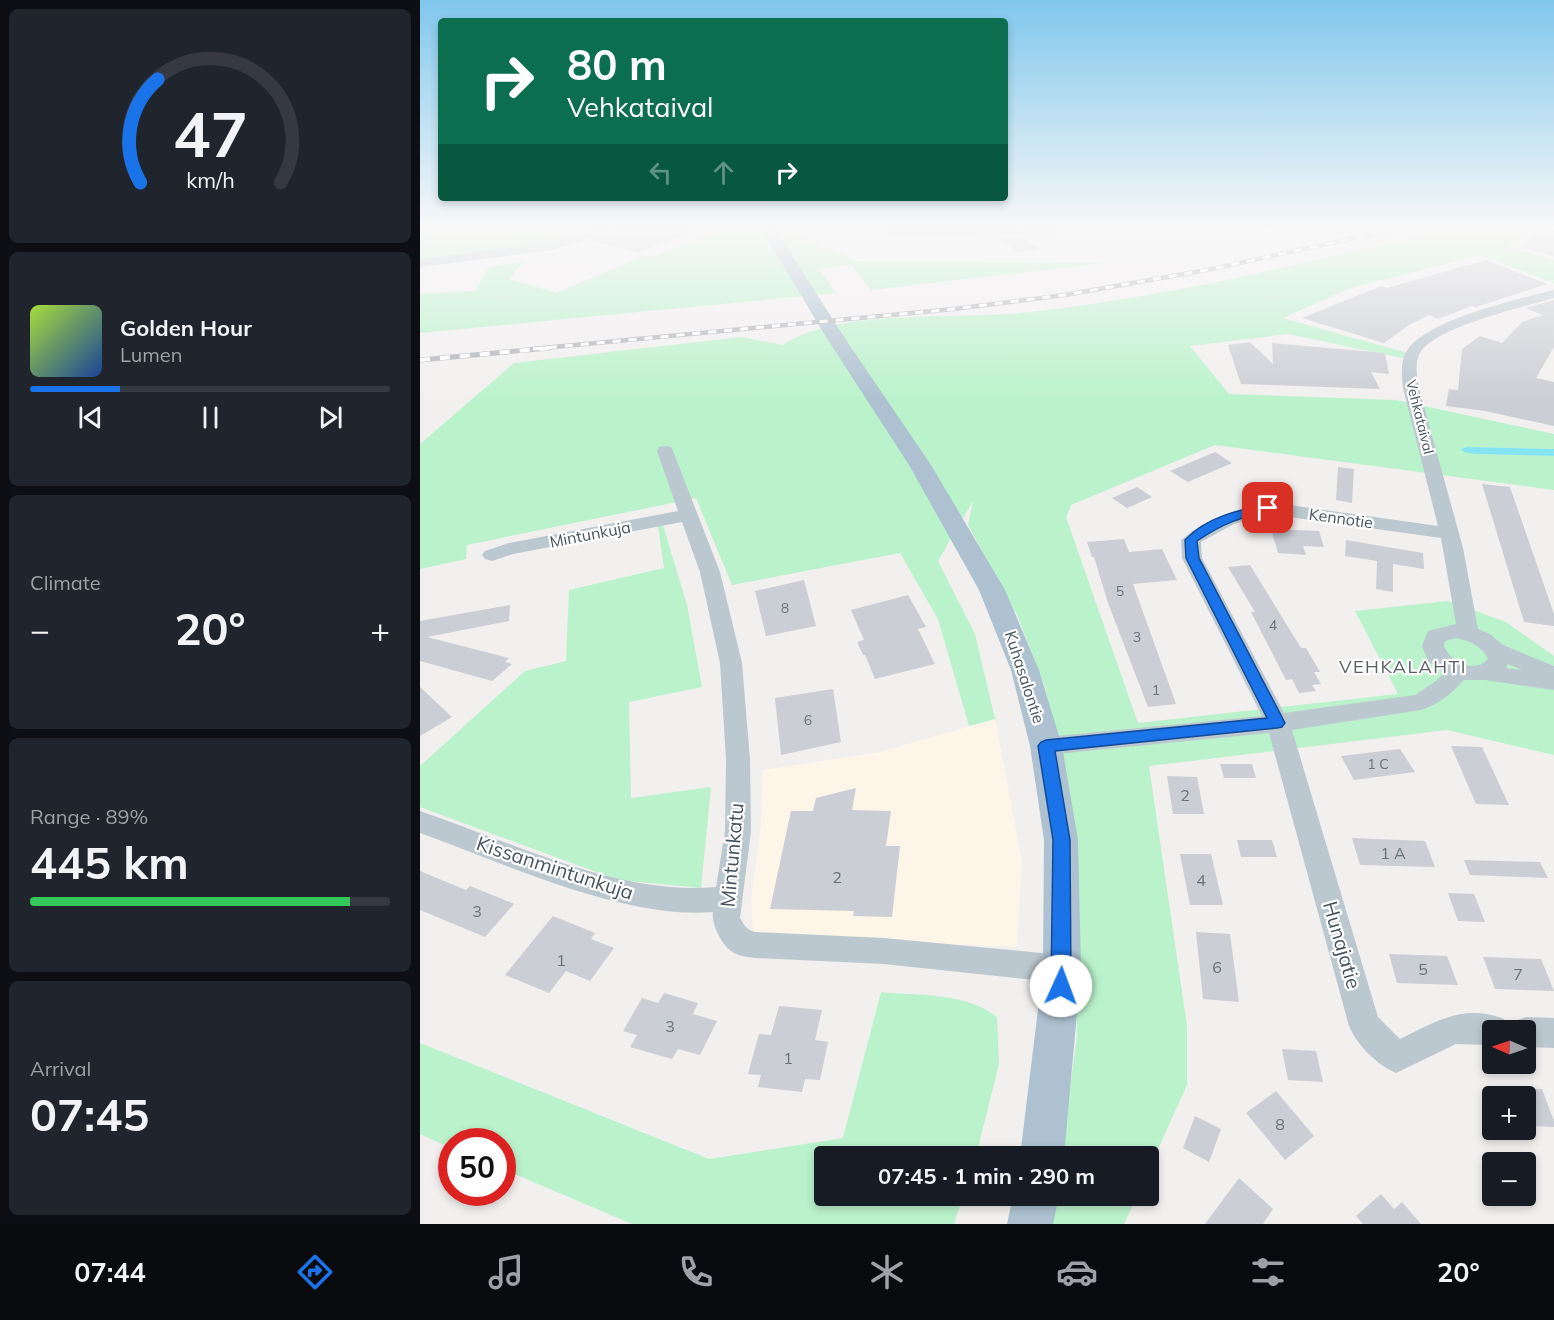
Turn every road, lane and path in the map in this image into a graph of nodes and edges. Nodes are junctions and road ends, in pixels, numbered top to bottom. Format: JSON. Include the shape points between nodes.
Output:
{"nodes":[{"id":1,"x":804,"y":287,"type":"edge"},
{"id":2,"x":1554,"y":294,"type":"edge"},
{"id":3,"x":665,"y":451,"type":"dead end"},
{"id":4,"x":688,"y":515,"type":"junction"},
{"id":5,"x":1449,"y":533,"type":"junction"},
{"id":6,"x":492,"y":555,"type":"dead end"},
{"id":7,"x":1468,"y":633,"type":"junction"},
{"id":8,"x":1497,"y":651,"type":"junction"},
{"id":9,"x":1459,"y":671,"type":"junction"},
{"id":10,"x":1487,"y":673,"type":"junction"},
{"id":11,"x":1554,"y":674,"type":"edge"},
{"id":12,"x":1554,"y":682,"type":"edge"},
{"id":13,"x":1277,"y":723,"type":"junction"},
{"id":14,"x":1046,"y":746,"type":"junction"},
{"id":15,"x":420,"y":822,"type":"edge"},
{"id":16,"x":729,"y":898,"type":"junction"},
{"id":17,"x":1062,"y":969,"type":"junction"},
{"id":18,"x":1482,"y":1030,"type":"edge"},
{"id":19,"x":1536,"y":1032,"type":"edge"},
{"id":20,"x":1554,"y":1033,"type":"edge"},
{"id":21,"x":1043,"y":1146,"type":"edge"},
{"id":22,"x":1034,"y":1206,"type":"edge"},
{"id":23,"x":1030,"y":1224,"type":"edge"}],
"edges":[{"from":1,"to":14,"type":"main road","name":"Kuhasalontie","via":[[920,465],[992,590],[1010,629]]},
{"from":2,"to":5,"type":"street","name":"Vehkataival","via":[[1444,330],[1416,348],[1408,364]]},
{"from":3,"to":4,"type":"street","name":"Mintunkatu"},
{"from":4,"to":6,"type":"street","name":"Mintunkuja"},
{"from":4,"to":16,"type":"street","name":"Mintunkatu","via":[[710,572],[735,691],[738,831]]},
{"from":5,"to":7,"type":"street","name":"Vehkataival"},
{"from":5,"to":13,"type":"street","name":"Kennotie","via":[[1268,508],[1217,522],[1191,540],[1192,558]]},
{"from":7,"to":8,"type":"street"},
{"from":7,"to":9,"type":"street","via":[[1444,632],[1432,642],[1437,658]]},
{"from":8,"to":10,"type":"street","via":[[1497,668]]},
{"from":8,"to":11,"type":"street"},
{"from":9,"to":10,"type":"street"},
{"from":9,"to":13,"type":"street","via":[[1421,702]]},
{"from":10,"to":12,"type":"street"},
{"from":13,"to":14,"type":"street"},
{"from":13,"to":18,"type":"street","name":"Hunajatie","via":[[1365,1026],[1396,1057],[1454,1029]]},
{"from":14,"to":17,"type":"main road","name":"Kuhasalontie","via":[[1061,840]]},
{"from":15,"to":16,"type":"street","name":"Kissanmintunkuja","via":[[624,893],[670,900]]},
{"from":16,"to":17,"type":"street","name":"Mintunkatu","via":[[726,919],[733,933],[741,942],[755,945],[884,951]]},
{"from":17,"to":21,"type":"main road","name":"Kuhasalontie"},
{"from":19,"to":20,"type":"street"},
{"from":22,"to":23,"type":"main road"}]}
